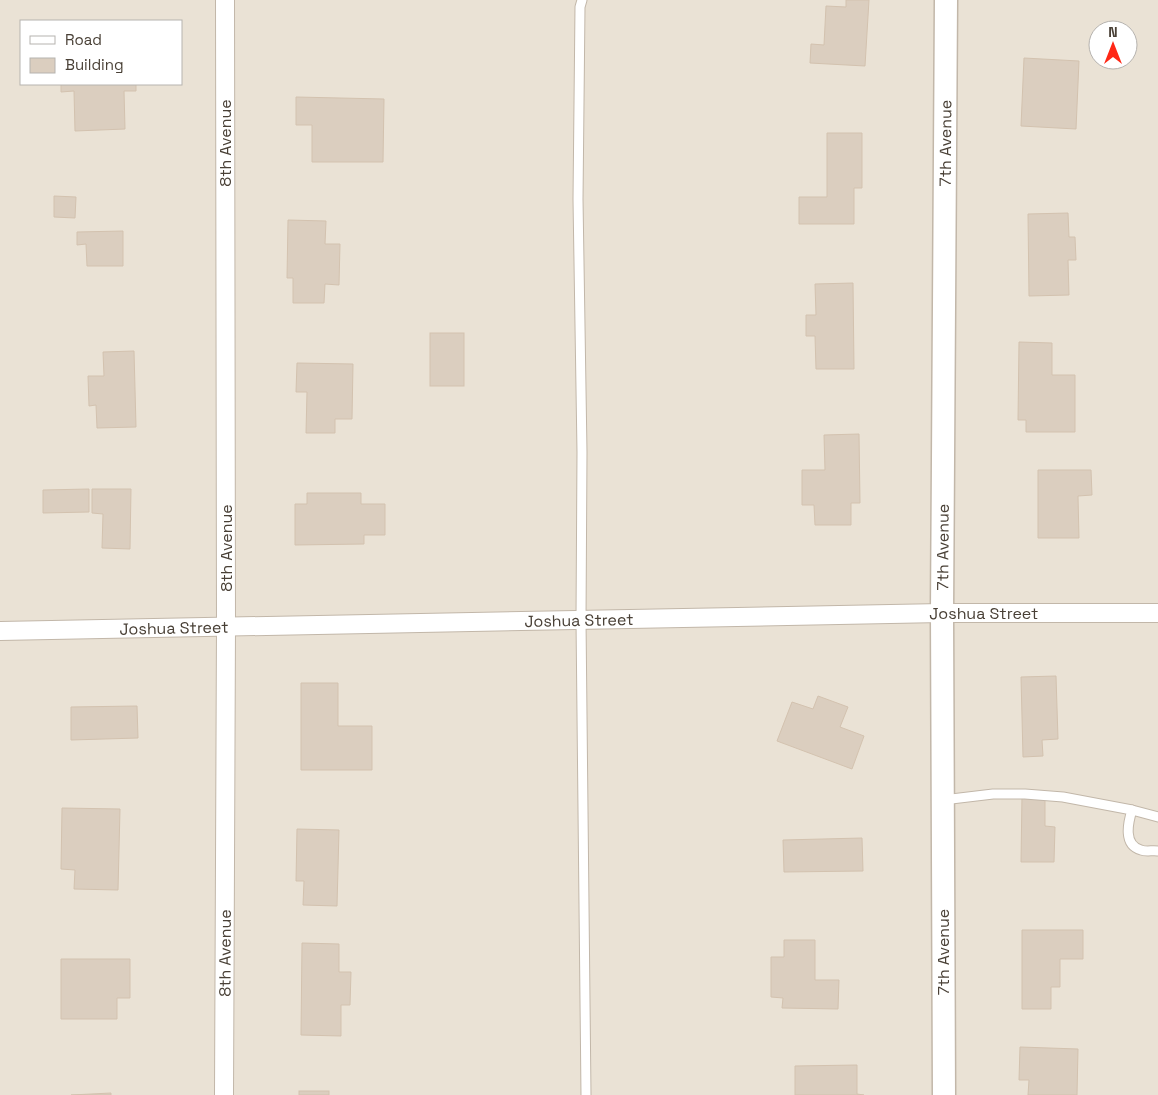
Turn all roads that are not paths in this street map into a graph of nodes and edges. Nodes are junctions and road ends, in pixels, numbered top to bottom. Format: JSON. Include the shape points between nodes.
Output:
{"nodes":[{"id":1,"x":225,"y":0,"type":"edge"},
{"id":2,"x":582,"y":0,"type":"edge"},
{"id":3,"x":946,"y":0,"type":"edge"},
{"id":4,"x":942,"y":613,"type":"junction"},
{"id":5,"x":1158,"y":613,"type":"edge"},
{"id":6,"x":581,"y":620,"type":"junction"},
{"id":7,"x":226,"y":627,"type":"junction"},
{"id":8,"x":0,"y":631,"type":"edge"},
{"id":9,"x":943,"y":800,"type":"junction"},
{"id":10,"x":1132,"y":810,"type":"junction"},
{"id":11,"x":1158,"y":817,"type":"edge"},
{"id":12,"x":1158,"y":850,"type":"edge"},
{"id":13,"x":224,"y":1095,"type":"edge"},
{"id":14,"x":586,"y":1095,"type":"edge"},
{"id":15,"x":944,"y":1095,"type":"edge"}],
"edges":[{"from":1,"to":7,"type":"street","name":"8th Avenue"},
{"from":2,"to":6,"type":"lane","via":[[578,100]]},
{"from":3,"to":4,"type":"street","name":"7th Avenue"},
{"from":4,"to":5,"type":"street","name":"Joshua Street"},
{"from":4,"to":6,"type":"street","name":"Joshua Street"},
{"from":4,"to":9,"type":"street","name":"7th Avenue"},
{"from":6,"to":7,"type":"street","name":"Joshua Street"},
{"from":6,"to":14,"type":"lane"},
{"from":7,"to":8,"type":"street","name":"Joshua Street"},
{"from":7,"to":13,"type":"street","name":"8th Avenue"},
{"from":9,"to":10,"type":"lane","via":[[1025,794],[1063,797]]},
{"from":9,"to":15,"type":"street","name":"7th Avenue"},
{"from":10,"to":11,"type":"lane"},
{"from":10,"to":12,"type":"lane","via":[[1128,832],[1132,844],[1141,850]]}]}
